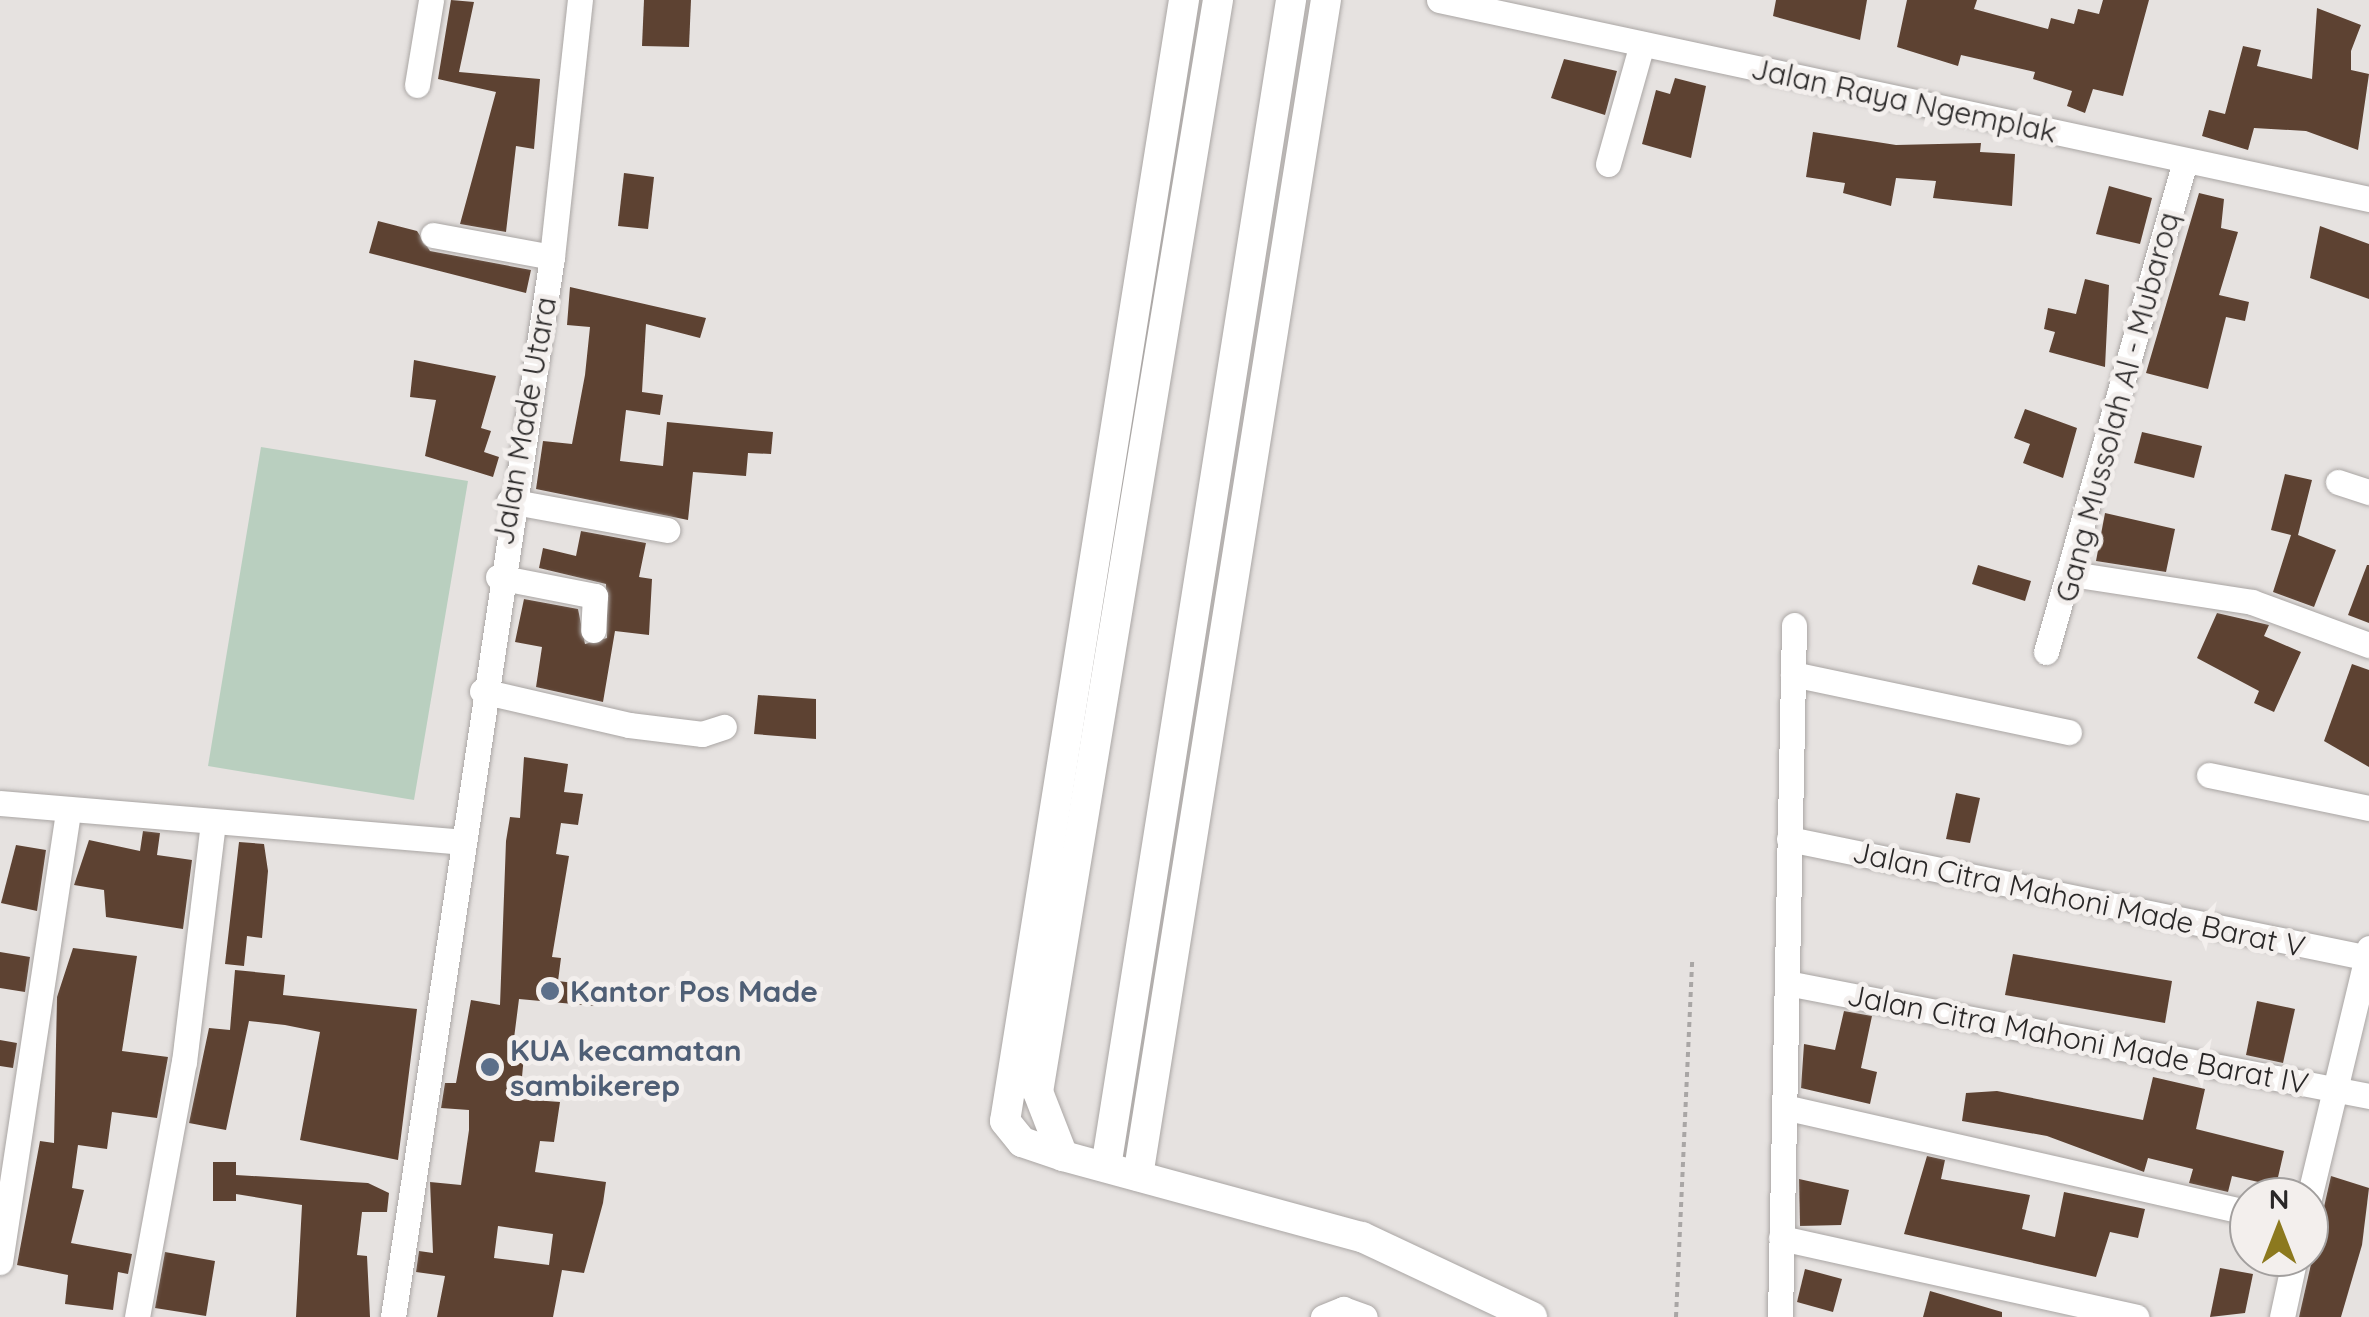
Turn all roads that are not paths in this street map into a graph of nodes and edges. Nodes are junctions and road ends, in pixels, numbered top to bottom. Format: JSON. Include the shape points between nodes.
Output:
{"nodes":[{"id":1,"x":430,"y":0,"type":"edge"},
{"id":2,"x":580,"y":0,"type":"edge"},
{"id":3,"x":1184,"y":0,"type":"edge"},
{"id":4,"x":1218,"y":0,"type":"edge"},
{"id":5,"x":1291,"y":0,"type":"edge"},
{"id":6,"x":1326,"y":0,"type":"edge"},
{"id":7,"x":1438,"y":0,"type":"edge"},
{"id":8,"x":1642,"y":44,"type":"junction"},
{"id":9,"x":417,"y":85,"type":"dead end"},
{"id":10,"x":2185,"y":161,"type":"junction"},
{"id":11,"x":1608,"y":164,"type":"dead end"},
{"id":12,"x":2369,"y":199,"type":"edge"},
{"id":13,"x":433,"y":234,"type":"dead end"},
{"id":14,"x":552,"y":257,"type":"junction"},
{"id":15,"x":2338,"y":482,"type":"dead end"},
{"id":16,"x":2369,"y":492,"type":"edge"},
{"id":17,"x":510,"y":501,"type":"junction"},
{"id":18,"x":667,"y":530,"type":"dead end"},
{"id":19,"x":2072,"y":574,"type":"junction"},
{"id":20,"x":498,"y":578,"type":"junction"},
{"id":21,"x":1794,"y":625,"type":"dead end"},
{"id":22,"x":593,"y":630,"type":"dead end"},
{"id":23,"x":2369,"y":644,"type":"edge"},
{"id":24,"x":2046,"y":652,"type":"dead end"},
{"id":25,"x":1792,"y":674,"type":"junction"},
{"id":26,"x":482,"y":692,"type":"junction"},
{"id":27,"x":724,"y":727,"type":"dead end"},
{"id":28,"x":2069,"y":732,"type":"dead end"},
{"id":29,"x":2208,"y":775,"type":"dead end"},
{"id":30,"x":0,"y":803,"type":"edge"},
{"id":31,"x":2369,"y":808,"type":"edge"},
{"id":32,"x":68,"y":816,"type":"junction"},
{"id":33,"x":213,"y":822,"type":"junction"},
{"id":34,"x":1790,"y":839,"type":"junction"},
{"id":35,"x":461,"y":842,"type":"junction"},
{"id":36,"x":2368,"y":955,"type":"edge"},
{"id":37,"x":1787,"y":983,"type":"junction"},
{"id":38,"x":2336,"y":1089,"type":"junction"},
{"id":39,"x":2369,"y":1096,"type":"edge"},
{"id":40,"x":1784,"y":1107,"type":"junction"},
{"id":41,"x":1063,"y":1156,"type":"junction"},
{"id":42,"x":1106,"y":1167,"type":"junction"},
{"id":43,"x":1138,"y":1176,"type":"junction"},
{"id":44,"x":2314,"y":1177,"type":"edge"},
{"id":45,"x":2229,"y":1207,"type":"edge"},
{"id":46,"x":1782,"y":1238,"type":"junction"},
{"id":47,"x":0,"y":1262,"type":"edge"},
{"id":48,"x":2291,"y":1277,"type":"edge"},
{"id":49,"x":136,"y":1317,"type":"edge"},
{"id":50,"x":393,"y":1317,"type":"edge"},
{"id":51,"x":1323,"y":1317,"type":"edge"},
{"id":52,"x":1365,"y":1317,"type":"edge"},
{"id":53,"x":1532,"y":1317,"type":"edge"},
{"id":54,"x":1780,"y":1317,"type":"edge"},
{"id":55,"x":2136,"y":1317,"type":"edge"},
{"id":56,"x":2282,"y":1317,"type":"edge"}],
"edges":[{"from":1,"to":9,"type":"street"},
{"from":2,"to":14,"type":"street","name":"Jalan Made Utara"},
{"from":3,"to":41,"type":"main road","via":[[1002,1109],[1022,1142]]},
{"from":4,"to":41,"type":"main road","via":[[1038,1092]]},
{"from":5,"to":42,"type":"main road"},
{"from":6,"to":43,"type":"main road"},
{"from":7,"to":8,"type":"street","name":"Jalan Raya Ngemplak"},
{"from":8,"to":10,"type":"street","name":"Jalan Raya Ngemplak"},
{"from":8,"to":11,"type":"street"},
{"from":10,"to":12,"type":"street","name":"Jalan Raya Ngemplak"},
{"from":10,"to":19,"type":"street","name":"Gang Mussolah Al - Mubaroq"},
{"from":13,"to":14,"type":"street"},
{"from":14,"to":17,"type":"street","name":"Jalan Made Utara"},
{"from":15,"to":16,"type":"street"},
{"from":17,"to":18,"type":"street"},
{"from":17,"to":20,"type":"street","name":"Jalan Made Utara"},
{"from":19,"to":23,"type":"street","via":[[2252,602]]},
{"from":19,"to":24,"type":"street","name":"Gang Mussolah Al - Mubaroq"},
{"from":20,"to":22,"type":"street","via":[[595,596]]},
{"from":20,"to":26,"type":"street","name":"Jalan Made Utara"},
{"from":21,"to":25,"type":"street"},
{"from":25,"to":28,"type":"street"},
{"from":25,"to":34,"type":"street"},
{"from":26,"to":27,"type":"street","via":[[629,725],[702,734]]},
{"from":26,"to":35,"type":"street","name":"Jalan Made Utara"},
{"from":29,"to":31,"type":"street"},
{"from":30,"to":32,"type":"street"},
{"from":32,"to":33,"type":"street"},
{"from":32,"to":47,"type":"street"},
{"from":33,"to":35,"type":"street"},
{"from":33,"to":49,"type":"street","via":[[184,1062]]},
{"from":34,"to":36,"type":"street","name":"Jalan Citra Mahoni Made Barat V"},
{"from":34,"to":37,"type":"street"},
{"from":35,"to":50,"type":"street","name":"Jalan Made Utara"},
{"from":36,"to":38,"type":"street"},
{"from":37,"to":38,"type":"street","name":"Jalan Citra Mahoni Made Barat IV"},
{"from":37,"to":40,"type":"street"},
{"from":38,"to":39,"type":"street","name":"Jalan Citra Mahoni Made Barat IV"},
{"from":38,"to":44,"type":"street"},
{"from":40,"to":45,"type":"street"},
{"from":40,"to":46,"type":"street"},
{"from":41,"to":42,"type":"main road"},
{"from":42,"to":43,"type":"main road"},
{"from":43,"to":53,"type":"main road","via":[[1362,1236]]},
{"from":46,"to":54,"type":"street"},
{"from":46,"to":55,"type":"street"},
{"from":48,"to":56,"type":"street"},
{"from":51,"to":52,"type":"street","via":[[1343,1309]]}]}
